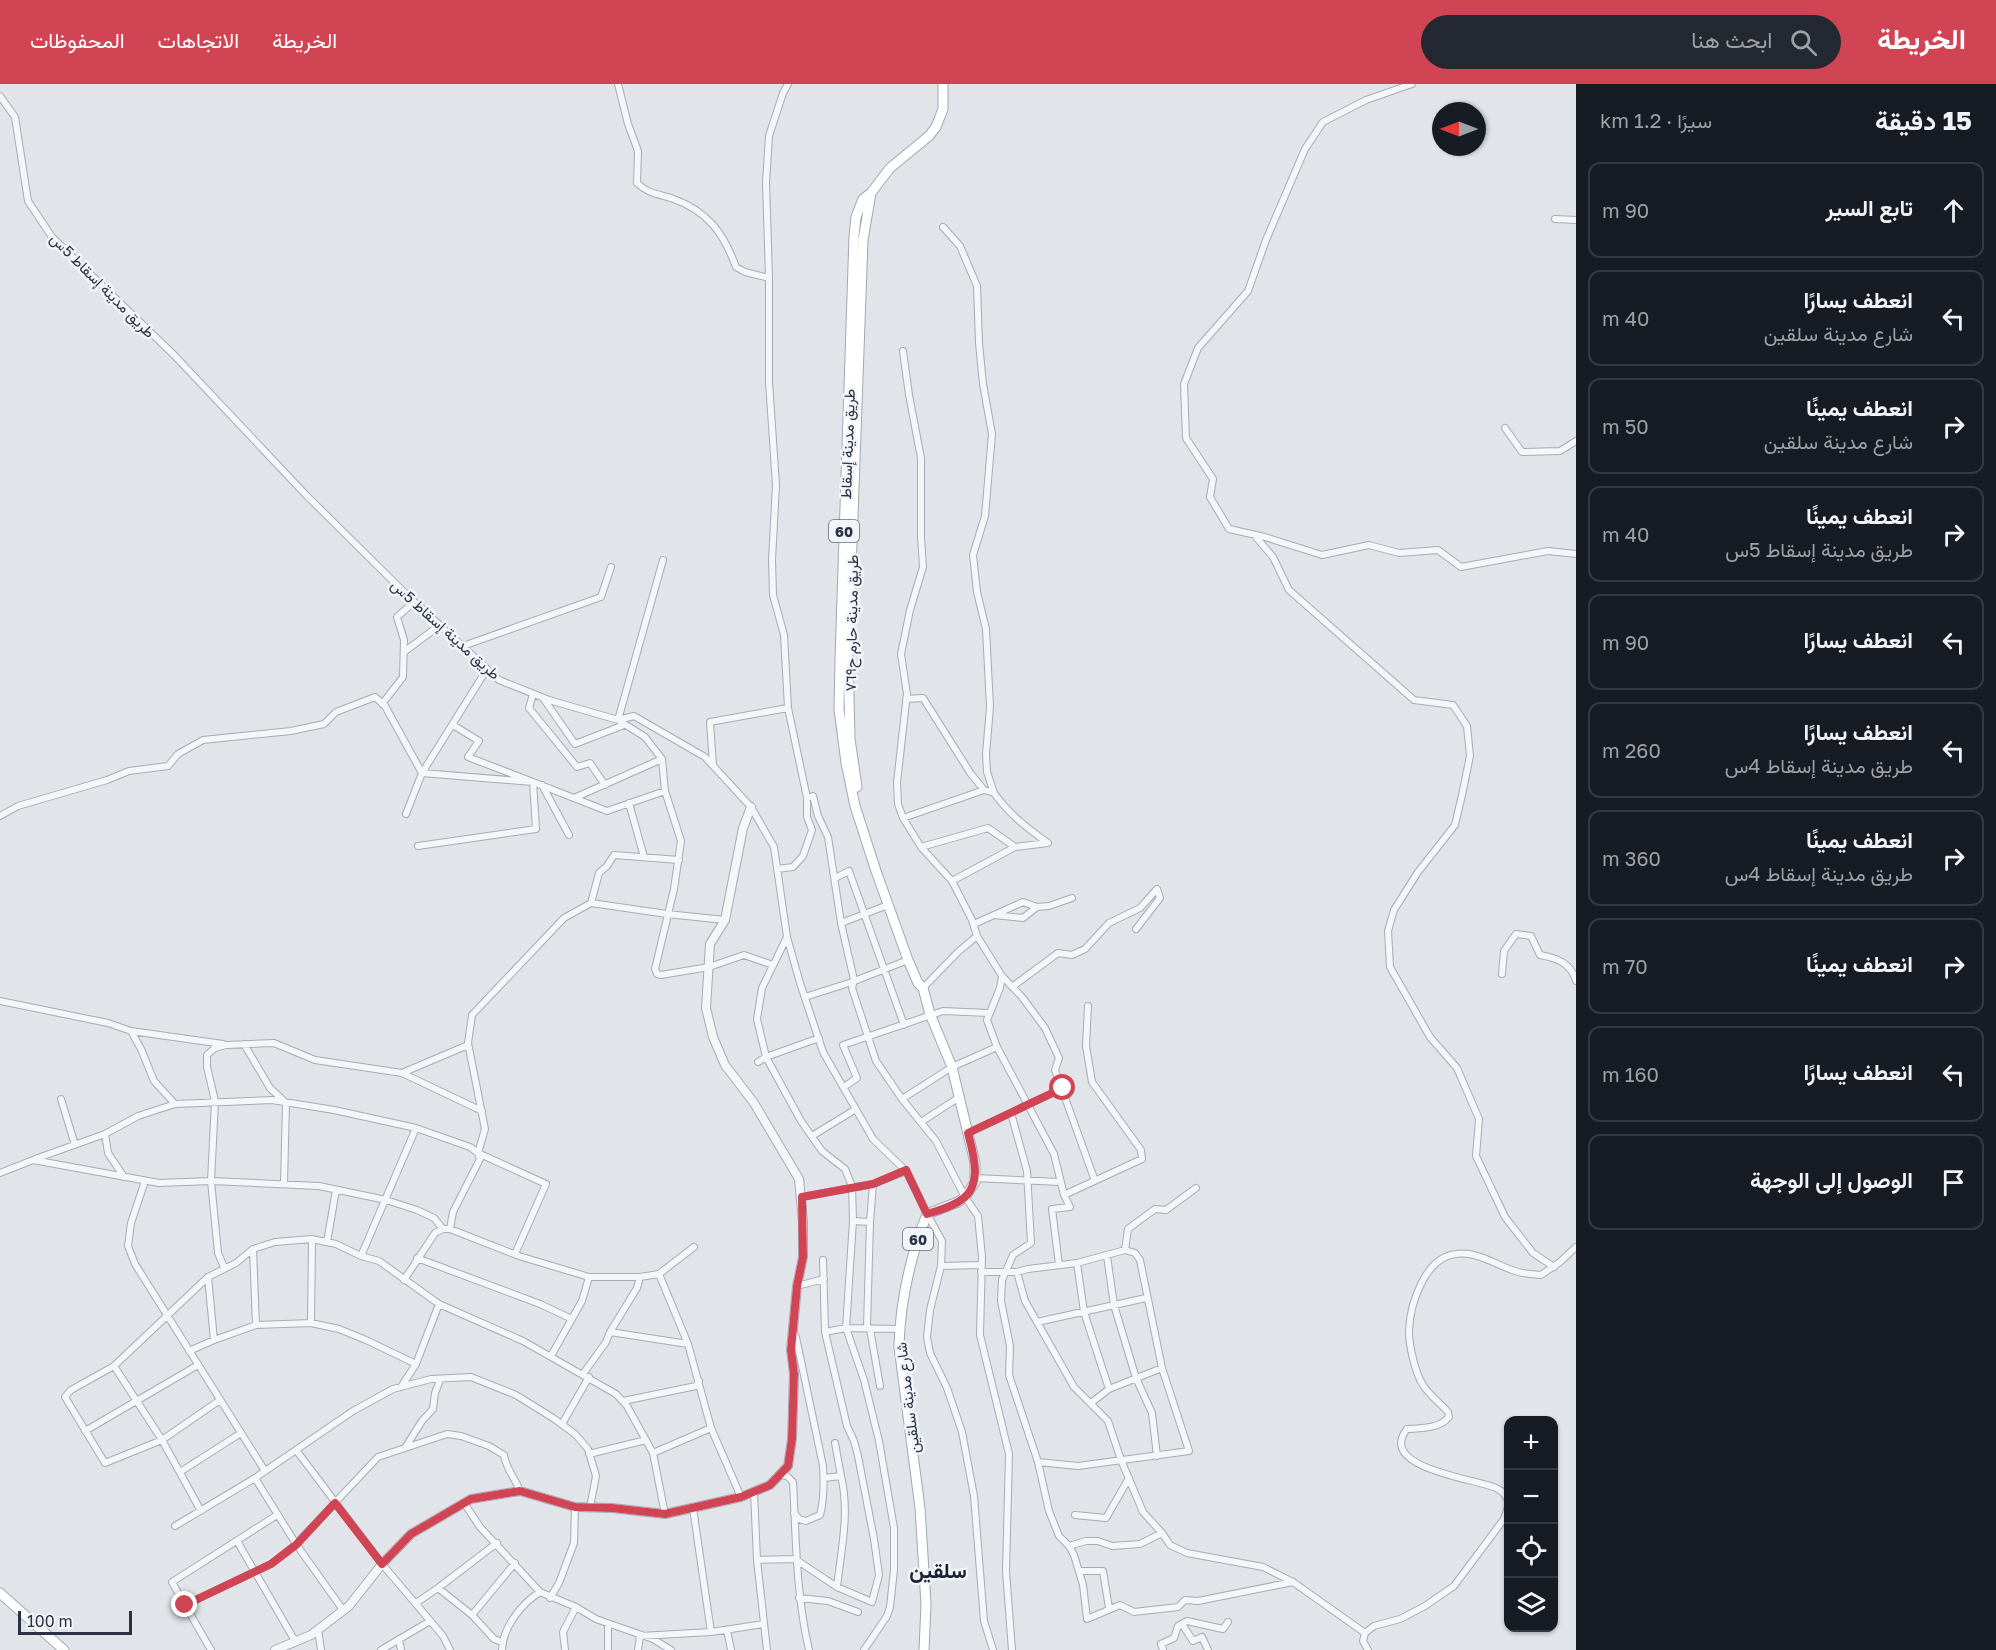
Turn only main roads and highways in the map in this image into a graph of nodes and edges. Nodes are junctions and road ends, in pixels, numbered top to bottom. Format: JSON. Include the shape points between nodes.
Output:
{"nodes":[{"id":1,"x":944,"y":84,"type":"edge"},
{"id":2,"x":927,"y":1214,"type":"joint"},
{"id":3,"x":0,"y":1593,"type":"edge"},
{"id":4,"x":64,"y":1650,"type":"edge"},
{"id":5,"x":924,"y":1650,"type":"edge"}],
"edges":[{"from":1,"to":2,"type":"main road","name":"طريق مدينة حارم ح٧٦٩","number":"60","via":[[943,109],[936,127],[890,168],[871,193],[863,240],[848,654],[850,739],[859,802],[876,871],[952,1067],[975,1162],[975,1182],[964,1197]]},
{"from":2,"to":5,"type":"main road","name":"شارع مدينة سلقين","number":"60","via":[[918,1238],[899,1347],[920,1508],[927,1604]]},
{"from":3,"to":4,"type":"main road"}]}
